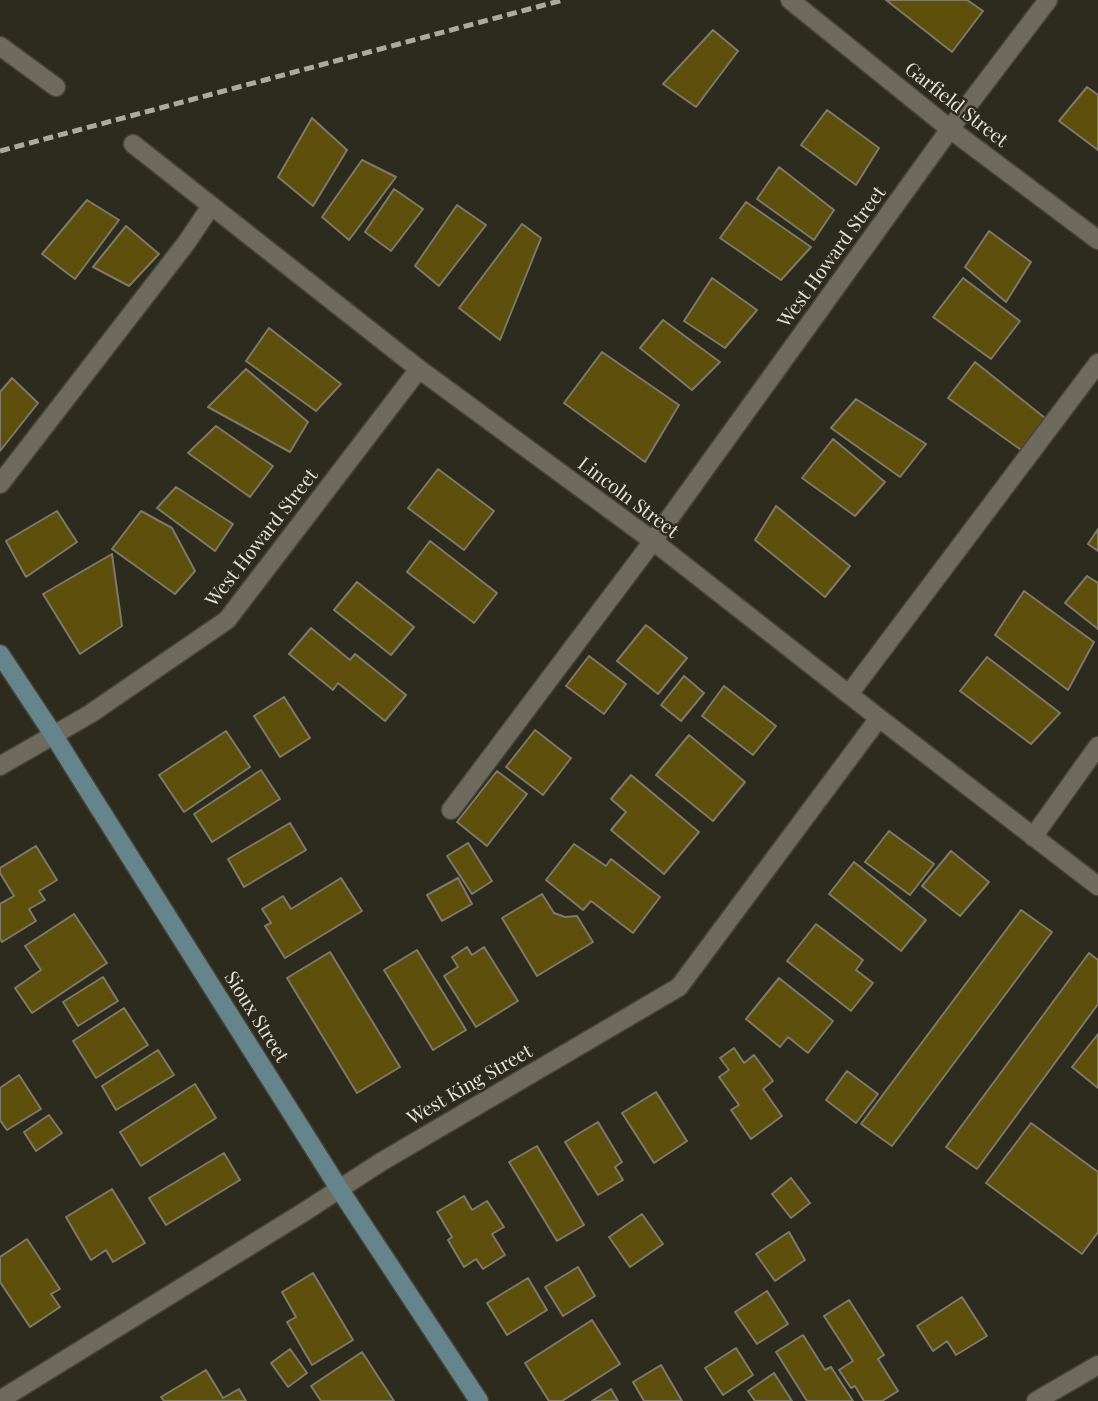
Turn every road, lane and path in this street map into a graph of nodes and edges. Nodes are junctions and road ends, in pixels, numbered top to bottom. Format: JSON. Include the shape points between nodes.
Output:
{"nodes":[{"id":1,"x":790,"y":0,"type":"edge"},
{"id":2,"x":1048,"y":0,"type":"edge"},
{"id":3,"x":0,"y":46,"type":"edge"},
{"id":4,"x":57,"y":86,"type":"dead end"},
{"id":5,"x":950,"y":129,"type":"junction"},
{"id":6,"x":133,"y":144,"type":"dead end"},
{"id":7,"x":211,"y":206,"type":"junction"},
{"id":8,"x":1098,"y":240,"type":"edge"},
{"id":9,"x":1098,"y":362,"type":"edge"},
{"id":10,"x":419,"y":369,"type":"junction"},
{"id":11,"x":0,"y":484,"type":"edge"},
{"id":12,"x":653,"y":541,"type":"junction"},
{"id":13,"x":0,"y":654,"type":"edge"},
{"id":14,"x":849,"y":694,"type":"junction"},
{"id":15,"x":879,"y":718,"type":"junction"},
{"id":16,"x":53,"y":734,"type":"junction"},
{"id":17,"x":1098,"y":746,"type":"edge"},
{"id":18,"x":0,"y":766,"type":"edge"},
{"id":19,"x":451,"y":810,"type":"dead end"},
{"id":20,"x":1033,"y":837,"type":"junction"},
{"id":21,"x":1098,"y":886,"type":"edge"},
{"id":22,"x":340,"y":1190,"type":"junction"},
{"id":23,"x":1098,"y":1365,"type":"edge"},
{"id":24,"x":0,"y":1400,"type":"edge"},
{"id":25,"x":479,"y":1401,"type":"edge"},
{"id":26,"x":1036,"y":1401,"type":"edge"}],
"edges":[{"from":1,"to":5,"type":"street","name":"Garfield Street"},
{"from":2,"to":5,"type":"street","name":"West Howard Street"},
{"from":3,"to":4,"type":"street"},
{"from":5,"to":8,"type":"street","name":"Garfield Street"},
{"from":5,"to":12,"type":"street","name":"West Howard Street"},
{"from":6,"to":7,"type":"street","name":"Lincoln Street"},
{"from":7,"to":10,"type":"street","name":"Lincoln Street"},
{"from":7,"to":11,"type":"street"},
{"from":9,"to":14,"type":"street"},
{"from":10,"to":12,"type":"street","name":"Lincoln Street"},
{"from":10,"to":16,"type":"street","name":"West Howard Street","via":[[227,620]]},
{"from":12,"to":14,"type":"street","name":"Lincoln Street"},
{"from":12,"to":19,"type":"street","name":"West Howard Street"},
{"from":13,"to":16,"type":"street","name":"Sioux Street"},
{"from":14,"to":15,"type":"street","name":"Lincoln Street"},
{"from":15,"to":20,"type":"street","name":"Lincoln Street"},
{"from":15,"to":22,"type":"street","name":"West King Street","via":[[679,987]]},
{"from":16,"to":18,"type":"street","name":"West Howard Street"},
{"from":16,"to":22,"type":"street","name":"Sioux Street"},
{"from":17,"to":20,"type":"street"},
{"from":20,"to":21,"type":"street","name":"Lincoln Street"},
{"from":22,"to":24,"type":"street","name":"West King Street"},
{"from":22,"to":25,"type":"street","name":"Sioux Street"},
{"from":23,"to":26,"type":"street"}]}
